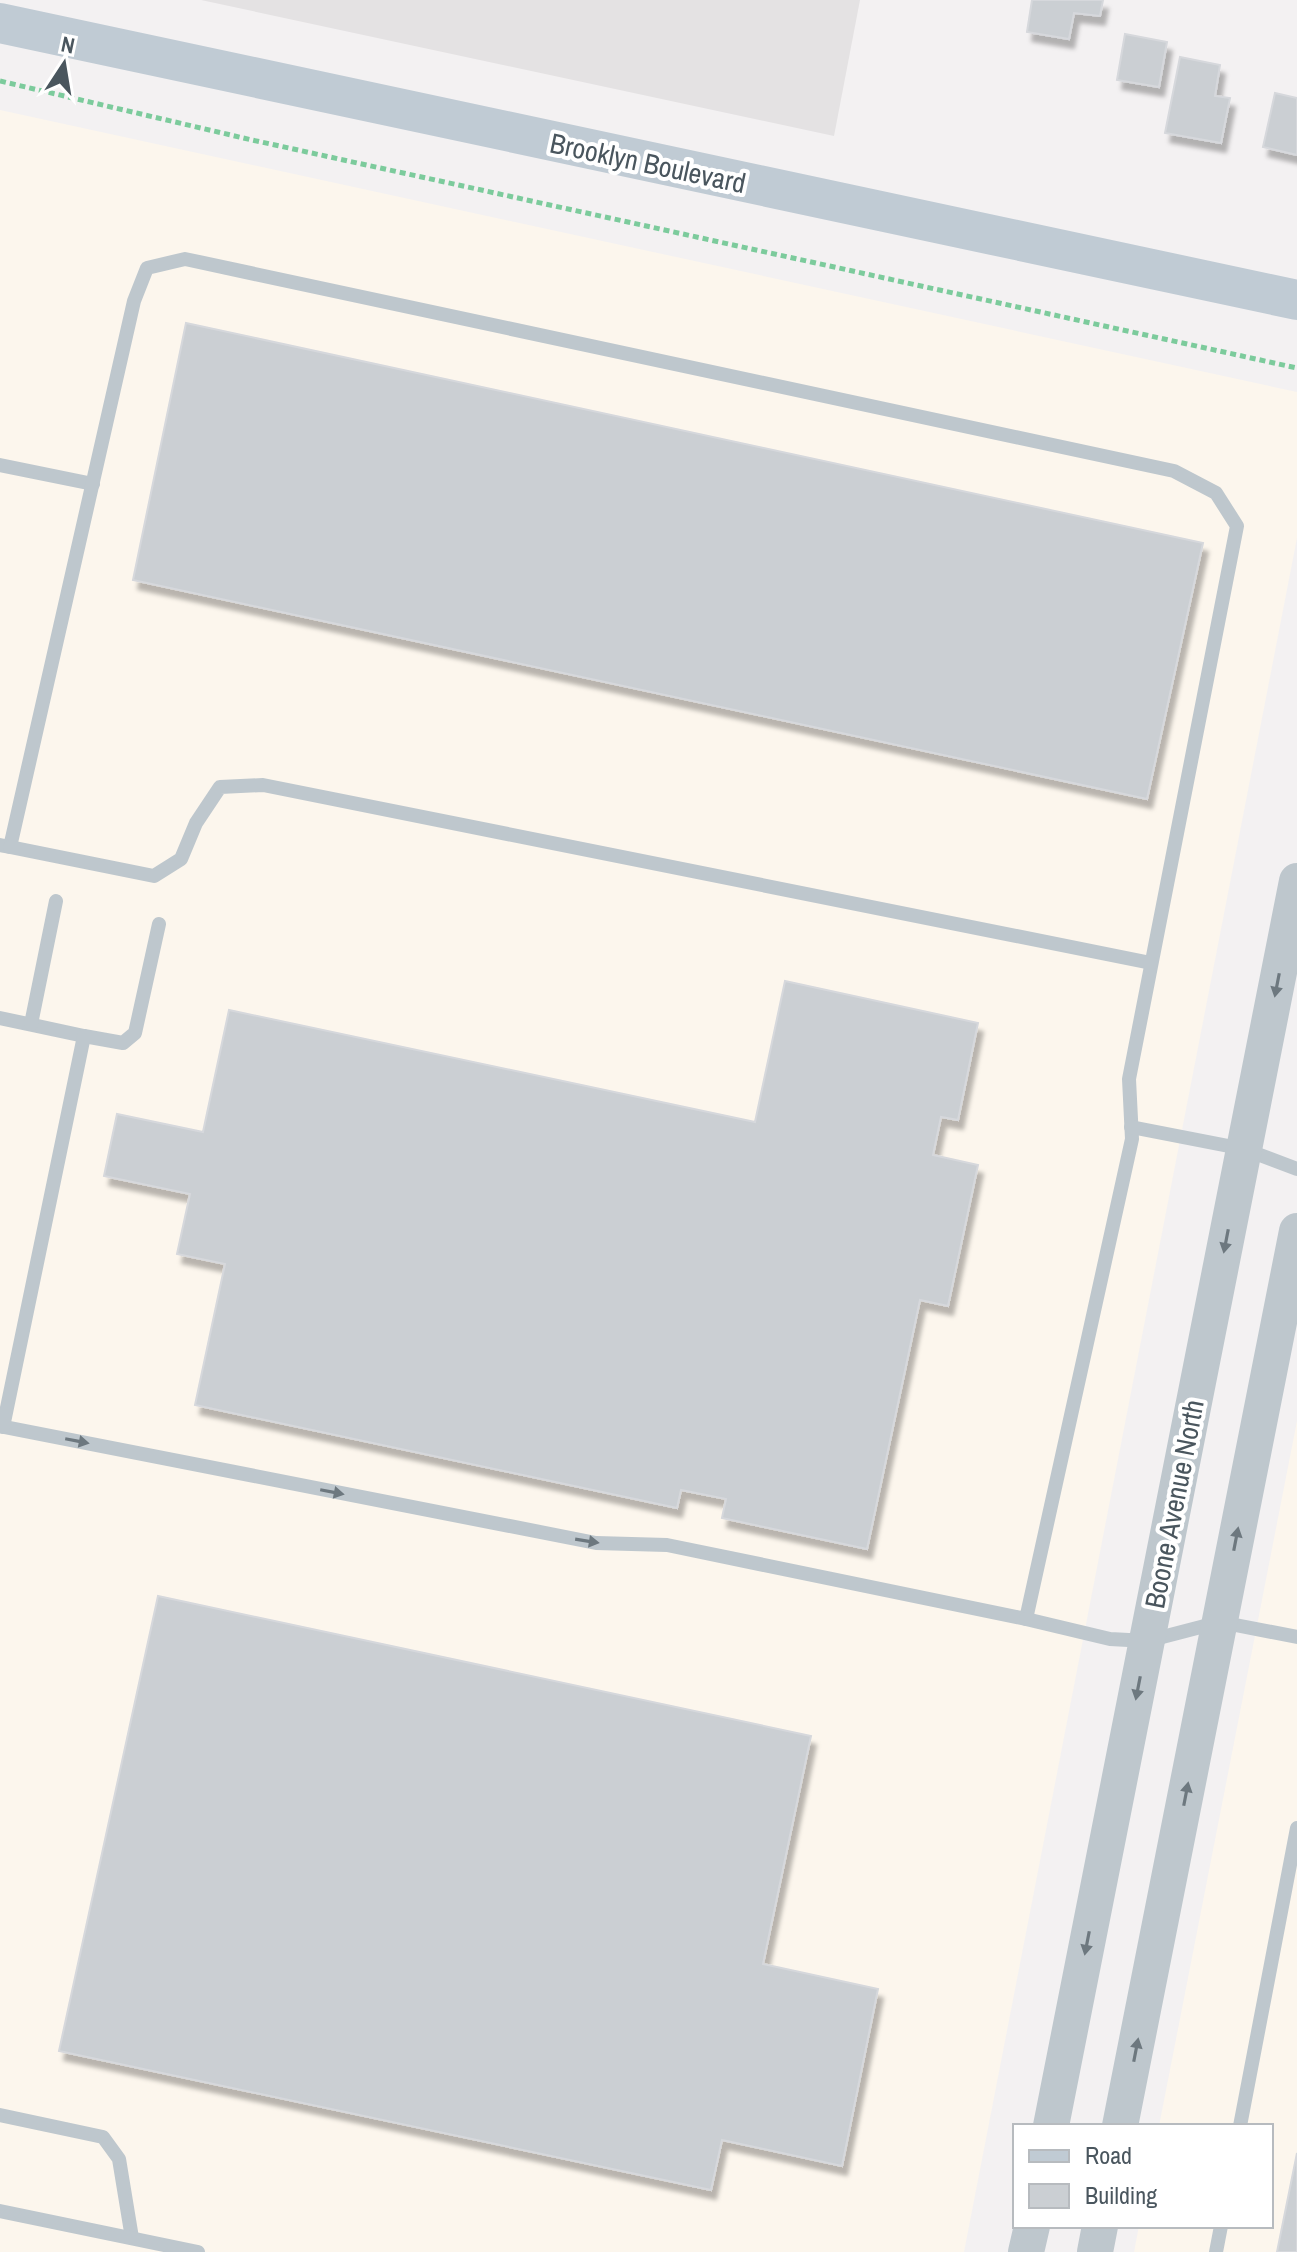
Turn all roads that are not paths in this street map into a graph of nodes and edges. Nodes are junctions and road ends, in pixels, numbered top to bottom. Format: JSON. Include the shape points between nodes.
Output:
{"nodes":[{"id":1,"x":0,"y":23,"type":"edge"},
{"id":2,"x":1297,"y":300,"type":"edge"},
{"id":3,"x":0,"y":465,"type":"edge"},
{"id":4,"x":93,"y":484,"type":"junction"},
{"id":5,"x":5,"y":846,"type":"edge"},
{"id":6,"x":1297,"y":881,"type":"edge"},
{"id":7,"x":56,"y":901,"type":"dead end"},
{"id":8,"x":159,"y":924,"type":"dead end"},
{"id":9,"x":1151,"y":963,"type":"junction"},
{"id":10,"x":0,"y":1018,"type":"edge"},
{"id":11,"x":31,"y":1024,"type":"junction"},
{"id":12,"x":84,"y":1036,"type":"junction"},
{"id":13,"x":1131,"y":1127,"type":"junction"},
{"id":14,"x":1244,"y":1149,"type":"junction"},
{"id":15,"x":1297,"y":1169,"type":"edge"},
{"id":16,"x":1297,"y":1231,"type":"edge"},
{"id":17,"x":1,"y":1427,"type":"edge"},
{"id":18,"x":1026,"y":1619,"type":"junction"},
{"id":19,"x":1220,"y":1622,"type":"junction"},
{"id":20,"x":1297,"y":1637,"type":"edge"},
{"id":21,"x":1147,"y":1641,"type":"junction"},
{"id":22,"x":1297,"y":1828,"type":"edge"},
{"id":23,"x":0,"y":2115,"type":"edge"},
{"id":24,"x":1051,"y":2124,"type":"edge"},
{"id":25,"x":1120,"y":2124,"type":"edge"},
{"id":26,"x":1240,"y":2124,"type":"edge"},
{"id":27,"x":0,"y":2211,"type":"edge"},
{"id":28,"x":1032,"y":2228,"type":"edge"},
{"id":29,"x":1100,"y":2228,"type":"edge"},
{"id":30,"x":1221,"y":2228,"type":"edge"},
{"id":31,"x":132,"y":2238,"type":"junction"},
{"id":32,"x":198,"y":2252,"type":"edge"},
{"id":33,"x":1026,"y":2252,"type":"edge"},
{"id":34,"x":1095,"y":2252,"type":"edge"},
{"id":35,"x":1216,"y":2252,"type":"edge"}],
"edges":[{"from":1,"to":2,"type":"main road","name":"Brooklyn Boulevard"},
{"from":3,"to":4,"type":"lane"},
{"from":4,"to":5,"type":"lane"},
{"from":4,"to":9,"type":"lane","via":[[134,301],[147,268],[185,259],[1174,471],[1216,493],[1237,526]]},
{"from":5,"to":9,"type":"lane","via":[[154,876],[181,859],[220,787],[263,785]]},
{"from":6,"to":14,"type":"street","name":"Boone Avenue North","one_way":true},
{"from":7,"to":11,"type":"lane"},
{"from":8,"to":12,"type":"lane","via":[[135,1033],[123,1043]]},
{"from":9,"to":13,"type":"lane","via":[[1129,1079]]},
{"from":10,"to":11,"type":"lane"},
{"from":11,"to":12,"type":"lane"},
{"from":12,"to":17,"type":"lane"},
{"from":13,"to":14,"type":"lane"},
{"from":13,"to":18,"type":"lane"},
{"from":14,"to":15,"type":"lane"},
{"from":14,"to":21,"type":"street","name":"Boone Avenue North","one_way":true},
{"from":19,"to":16,"type":"street","one_way":true},
{"from":17,"to":18,"type":"lane","one_way":true,"via":[[596,1543],[667,1545]]},
{"from":18,"to":21,"type":"lane","via":[[1110,1639]]},
{"from":19,"to":20,"type":"lane"},
{"from":19,"to":21,"type":"lane"},
{"from":25,"to":19,"type":"street","one_way":true},
{"from":21,"to":24,"type":"street","name":"Boone Avenue North","one_way":true},
{"from":22,"to":26,"type":"lane"},
{"from":23,"to":31,"type":"lane","via":[[103,2137],[119,2159]]},
{"from":27,"to":31,"type":"lane"},
{"from":28,"to":33,"type":"street"},
{"from":29,"to":34,"type":"street"},
{"from":30,"to":35,"type":"lane"},
{"from":31,"to":32,"type":"lane"}]}
